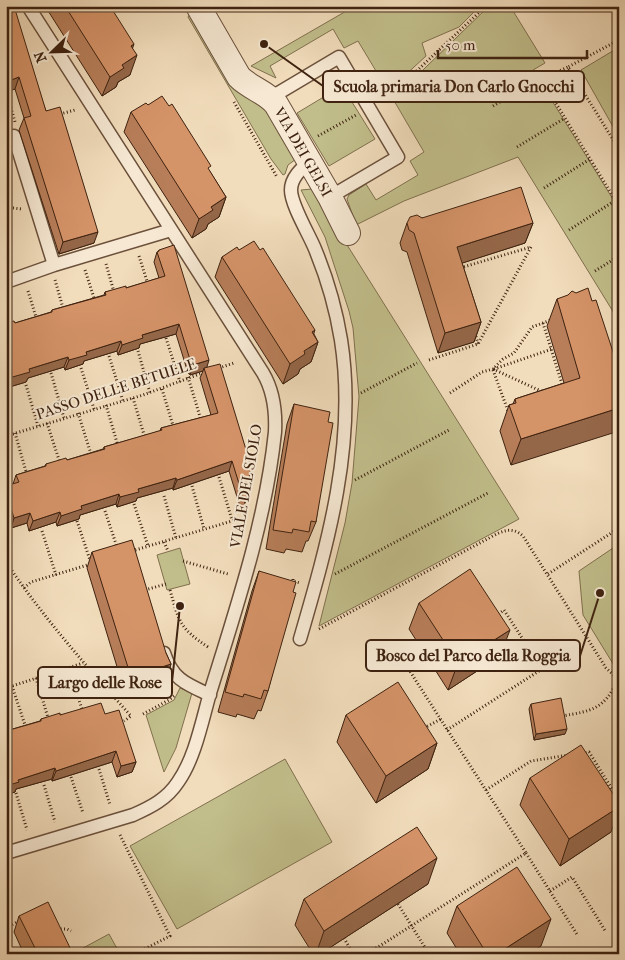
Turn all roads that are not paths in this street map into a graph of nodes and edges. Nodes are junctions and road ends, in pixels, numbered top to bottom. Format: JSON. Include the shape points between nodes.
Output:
{"nodes":[{"id":1,"x":28,"y":6,"type":"edge"},
{"id":2,"x":198,"y":6,"type":"edge"},
{"id":3,"x":270,"y":98,"type":"junction"},
{"id":4,"x":10,"y":137,"type":"edge"},
{"id":5,"x":310,"y":151,"type":"junction"},
{"id":6,"x":330,"y":197,"type":"junction"},
{"id":7,"x":172,"y":230,"type":"junction"},
{"id":8,"x":348,"y":233,"type":"dead end"},
{"id":9,"x":53,"y":266,"type":"junction"},
{"id":10,"x":6,"y":282,"type":"edge"},
{"id":11,"x":159,"y":637,"type":"edge"},
{"id":12,"x":300,"y":639,"type":"road end"},
{"id":13,"x":210,"y":695,"type":"junction"},
{"id":14,"x":6,"y":853,"type":"edge"}],
"edges":[{"from":1,"to":7,"type":"lane","name":"VIALE DEL SIOLO"},
{"from":2,"to":3,"type":"street","name":"VIA DEI GELSI","via":[[239,77]]},
{"from":3,"to":5,"type":"street","name":"VIA DEI GELSI"},
{"from":3,"to":6,"type":"lane","via":[[339,57],[398,157]]},
{"from":4,"to":9,"type":"lane"},
{"from":5,"to":6,"type":"street","name":"VIA DEI GELSI"},
{"from":5,"to":12,"type":"lane","via":[[292,182],[292,198],[327,280],[341,340],[345,394],[340,479],[320,571]]},
{"from":6,"to":8,"type":"street","name":"VIA DEI GELSI"},
{"from":7,"to":9,"type":"lane"},
{"from":7,"to":13,"type":"lane","name":"VIALE DEL SIOLO","via":[[268,381],[275,415],[258,524]]},
{"from":9,"to":10,"type":"lane"},
{"from":11,"to":13,"type":"lane","via":[[173,673]]},
{"from":13,"to":14,"type":"lane","name":"VIALE DEL SIOLO","via":[[185,771],[162,801],[133,815]]}]}
